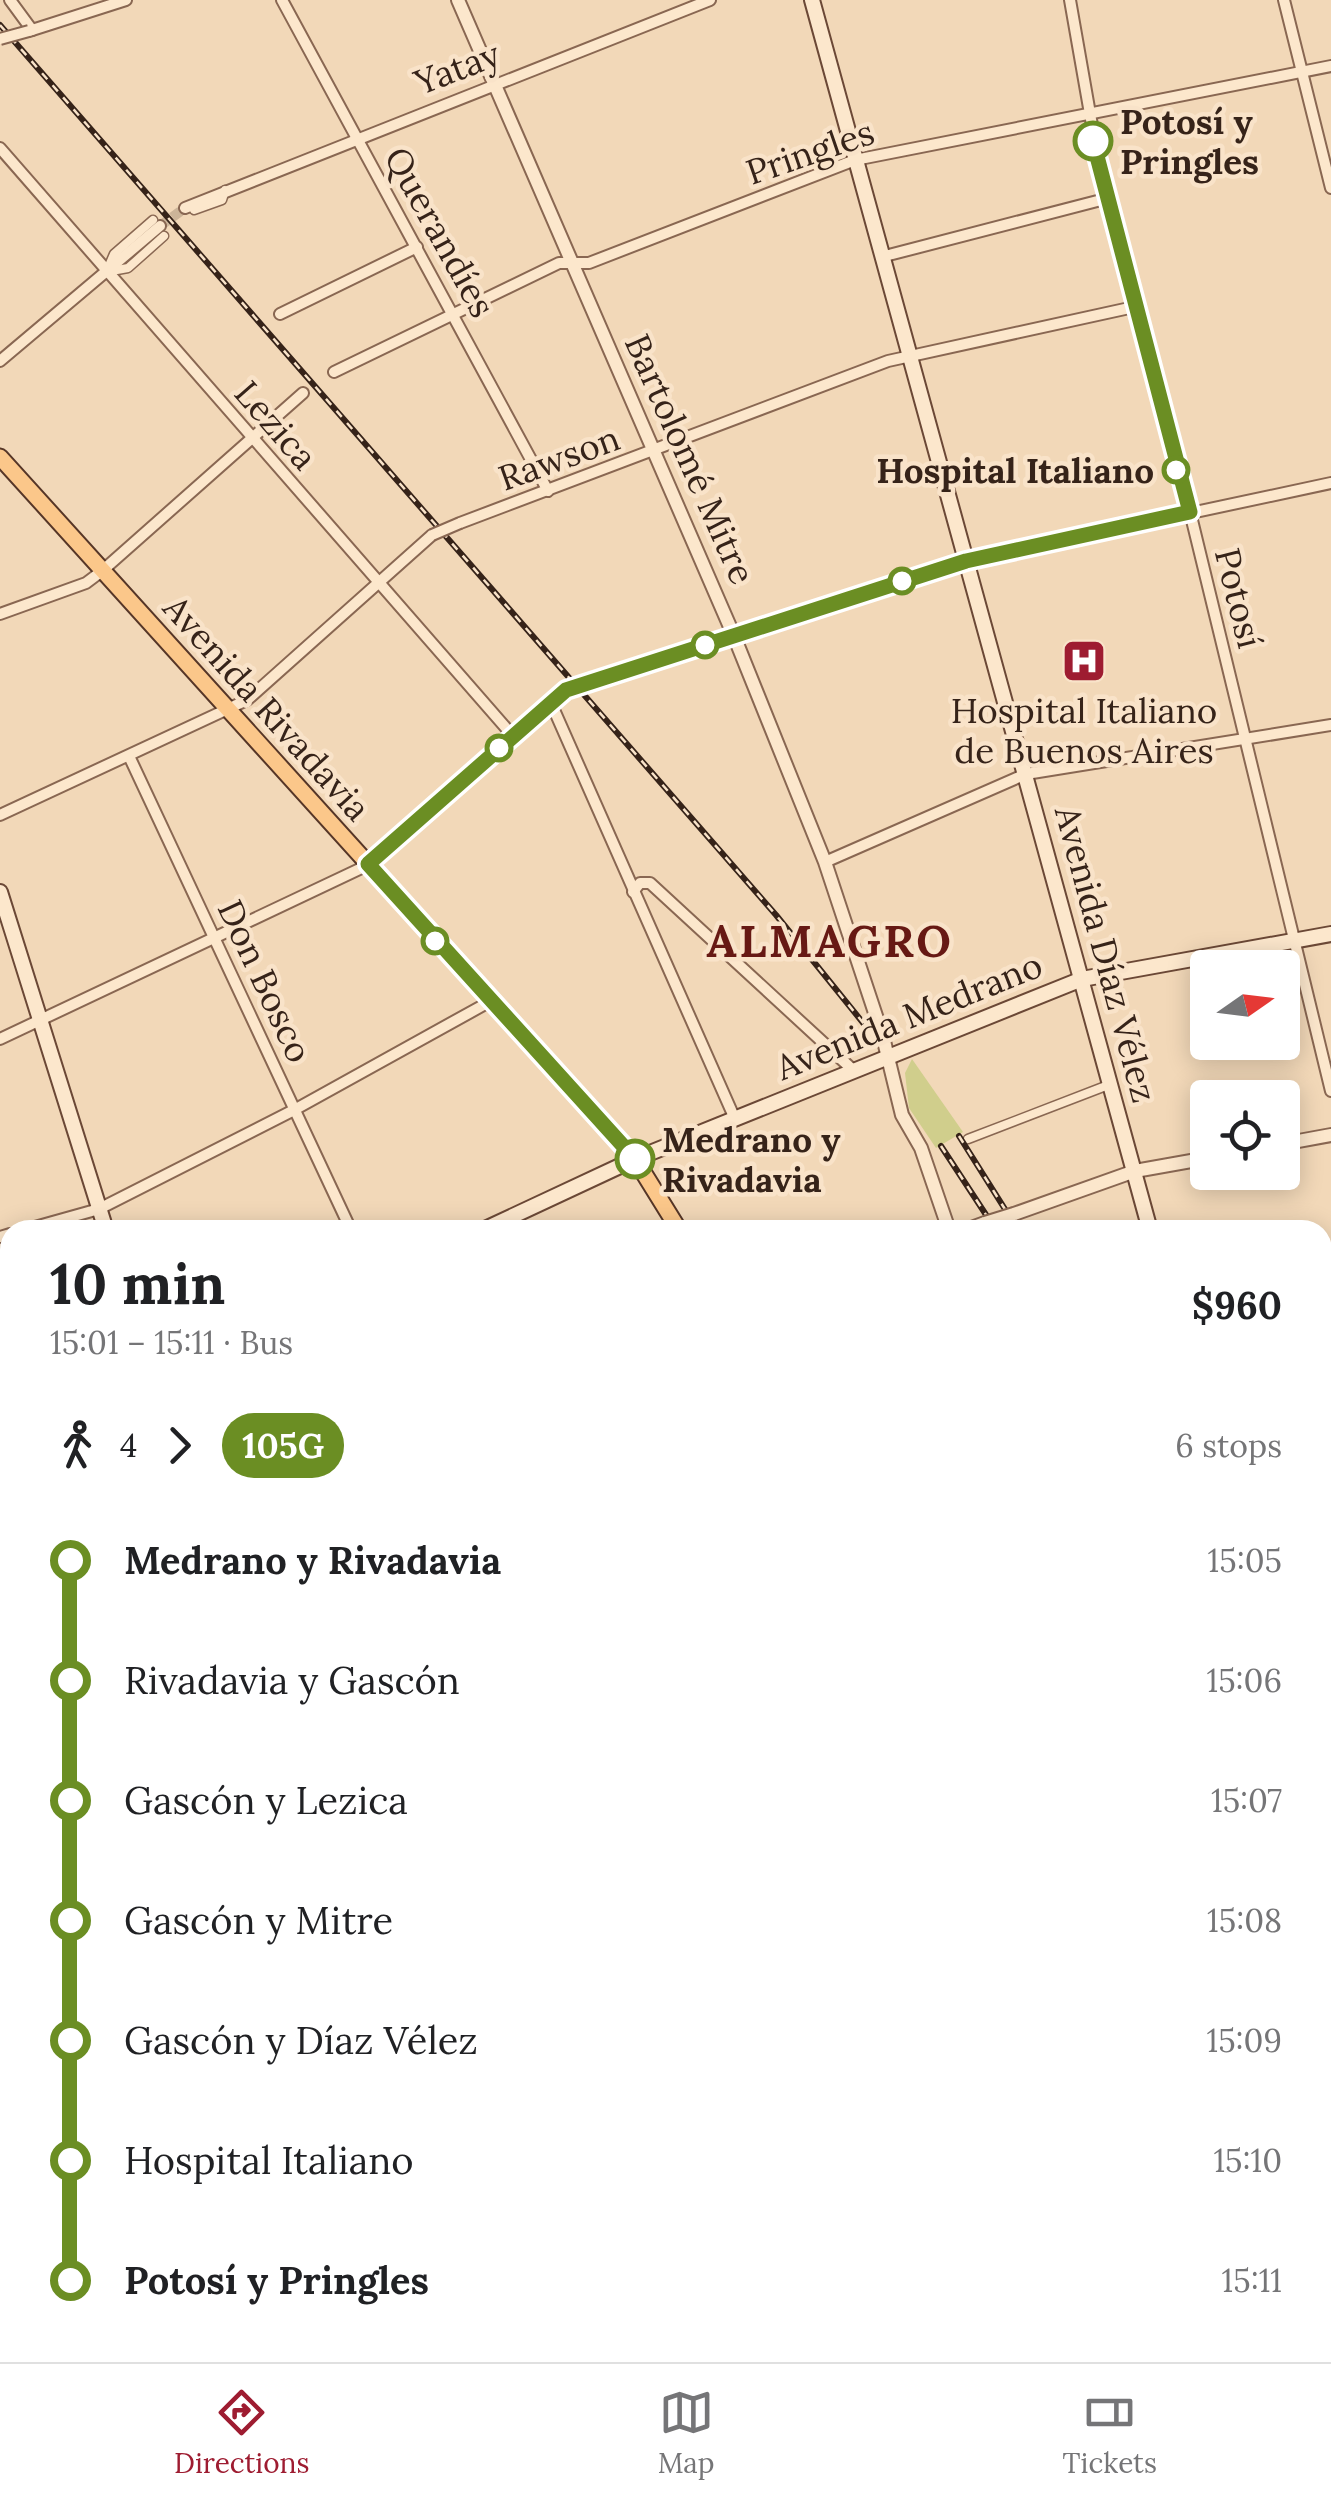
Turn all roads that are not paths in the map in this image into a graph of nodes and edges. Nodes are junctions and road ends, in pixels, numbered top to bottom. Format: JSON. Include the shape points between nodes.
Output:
{"nodes":[{"id":1,"x":10,"y":0,"type":"edge"},
{"id":2,"x":126,"y":0,"type":"edge"},
{"id":3,"x":282,"y":0,"type":"edge"},
{"id":4,"x":458,"y":0,"type":"edge"},
{"id":5,"x":710,"y":0,"type":"edge"},
{"id":6,"x":812,"y":0,"type":"edge"},
{"id":7,"x":1070,"y":0,"type":"edge"},
{"id":8,"x":1284,"y":0,"type":"edge"},
{"id":9,"x":31,"y":31,"type":"junction"},
{"id":10,"x":0,"y":39,"type":"edge"},
{"id":11,"x":1331,"y":66,"type":"edge"},
{"id":12,"x":1301,"y":70,"type":"junction"},
{"id":13,"x":494,"y":84,"type":"junction"},
{"id":14,"x":1086,"y":111,"type":"junction"},
{"id":15,"x":356,"y":137,"type":"junction"},
{"id":16,"x":0,"y":148,"type":"edge"},
{"id":17,"x":855,"y":160,"type":"junction"},
{"id":18,"x":1331,"y":188,"type":"edge"},
{"id":19,"x":1105,"y":199,"type":"junction"},
{"id":20,"x":190,"y":209,"type":"tunnel mouth"},
{"id":21,"x":159,"y":228,"type":"tunnel mouth"},
{"id":22,"x":417,"y":247,"type":"junction"},
{"id":23,"x":880,"y":256,"type":"junction"},
{"id":24,"x":572,"y":263,"type":"junction"},
{"id":25,"x":106,"y":272,"type":"junction"},
{"id":26,"x":1134,"y":307,"type":"junction"},
{"id":27,"x":280,"y":314,"type":"dead end"},
{"id":28,"x":454,"y":314,"type":"junction"},
{"id":29,"x":909,"y":355,"type":"junction"},
{"id":30,"x":0,"y":362,"type":"edge"},
{"id":31,"x":334,"y":372,"type":"dead end"},
{"id":32,"x":303,"y":394,"type":"dead end"},
{"id":33,"x":249,"y":437,"type":"junction"},
{"id":34,"x":653,"y":452,"type":"junction"},
{"id":35,"x":0,"y":456,"type":"edge"},
{"id":36,"x":1331,"y":483,"type":"edge"},
{"id":37,"x":548,"y":491,"type":"junction"},
{"id":38,"x":1190,"y":512,"type":"junction"},
{"id":39,"x":966,"y":561,"type":"junction"},
{"id":40,"x":102,"y":571,"type":"junction"},
{"id":41,"x":378,"y":583,"type":"junction"},
{"id":42,"x":0,"y":614,"type":"edge"},
{"id":43,"x":734,"y":636,"type":"junction"},
{"id":44,"x":551,"y":703,"type":"junction"},
{"id":45,"x":228,"y":709,"type":"junction"},
{"id":46,"x":1331,"y":725,"type":"edge"},
{"id":47,"x":513,"y":736,"type":"junction"},
{"id":48,"x":1245,"y":741,"type":"junction"},
{"id":49,"x":129,"y":756,"type":"junction"},
{"id":50,"x":1026,"y":774,"type":"junction"},
{"id":51,"x":0,"y":815,"type":"edge"},
{"id":52,"x":826,"y":862,"type":"junction"},
{"id":53,"x":368,"y":864,"type":"junction"},
{"id":54,"x":0,"y":892,"type":"edge"},
{"id":55,"x":634,"y":892,"type":"junction"},
{"id":56,"x":1331,"y":934,"type":"edge"},
{"id":57,"x":216,"y":940,"type":"junction"},
{"id":58,"x":1296,"y":940,"type":"junction"},
{"id":59,"x":1082,"y":979,"type":"junction"},
{"id":60,"x":489,"y":1002,"type":"junction"},
{"id":61,"x":42,"y":1022,"type":"junction"},
{"id":62,"x":0,"y":1039,"type":"edge"},
{"id":63,"x":888,"y":1056,"type":"junction"},
{"id":64,"x":853,"y":1070,"type":"junction"},
{"id":65,"x":1111,"y":1084,"type":"junction"},
{"id":66,"x":1331,"y":1091,"type":"edge"},
{"id":67,"x":294,"y":1110,"type":"junction"},
{"id":68,"x":734,"y":1120,"type":"junction"},
{"id":69,"x":1331,"y":1135,"type":"edge"},
{"id":70,"x":968,"y":1138,"type":"dead end"},
{"id":71,"x":1300,"y":1141,"type":"edge"},
{"id":72,"x":635,"y":1159,"type":"junction"},
{"id":73,"x":1190,"y":1161,"type":"edge"},
{"id":74,"x":1134,"y":1171,"type":"junction"},
{"id":75,"x":99,"y":1209,"type":"junction"},
{"id":76,"x":60,"y":1220,"type":"edge"},
{"id":77,"x":103,"y":1220,"type":"edge"},
{"id":78,"x":347,"y":1220,"type":"edge"},
{"id":79,"x":504,"y":1220,"type":"edge"},
{"id":80,"x":673,"y":1220,"type":"edge"},
{"id":81,"x":945,"y":1220,"type":"edge"},
{"id":82,"x":995,"y":1220,"type":"edge"},
{"id":83,"x":1147,"y":1220,"type":"edge"}],
"edges":[{"from":1,"to":9,"type":"street"},
{"from":2,"to":9,"type":"street"},
{"from":3,"to":15,"type":"street","name":"Querandíes"},
{"from":4,"to":13,"type":"street","name":"Bartolomé Mitre"},
{"from":5,"to":13,"type":"street","name":"Yatay"},
{"from":6,"to":17,"type":"main road","name":"Avenida Díaz Vélez"},
{"from":7,"to":14,"type":"street","name":"Potosí"},
{"from":8,"to":12,"type":"street"},
{"from":9,"to":10,"type":"street","bridge":true},
{"from":11,"to":12,"type":"street","name":"Pringles"},
{"from":12,"to":14,"type":"street","name":"Pringles"},
{"from":12,"to":18,"type":"street"},
{"from":13,"to":15,"type":"street","name":"Yatay"},
{"from":13,"to":24,"type":"street","name":"Bartolomé Mitre"},
{"from":14,"to":17,"type":"street","name":"Pringles"},
{"from":14,"to":19,"type":"street","name":"Potosí"},
{"from":15,"to":20,"type":"street","name":"Yatay"},
{"from":15,"to":22,"type":"street","name":"Querandíes"},
{"from":16,"to":25,"type":"street","name":"Lezica"},
{"from":17,"to":23,"type":"main road","name":"Avenida Díaz Vélez"},
{"from":17,"to":24,"type":"street","name":"Pringles","via":[[589,263]]},
{"from":19,"to":23,"type":"street"},
{"from":19,"to":26,"type":"street","name":"Potosí"},
{"from":21,"to":25,"type":"street"},
{"from":22,"to":27,"type":"street"},
{"from":22,"to":28,"type":"street","name":"Querandíes"},
{"from":23,"to":29,"type":"main road","name":"Avenida Díaz Vélez"},
{"from":24,"to":28,"type":"street","name":"Pringles"},
{"from":24,"to":34,"type":"street","name":"Bartolomé Mitre"},
{"from":25,"to":30,"type":"street"},
{"from":25,"to":33,"type":"street","name":"Lezica"},
{"from":26,"to":29,"type":"street","name":"Rawson"},
{"from":26,"to":38,"type":"street","name":"Potosí"},
{"from":28,"to":31,"type":"street","name":"Pringles"},
{"from":28,"to":37,"type":"street","name":"Querandíes"},
{"from":29,"to":34,"type":"street","name":"Rawson"},
{"from":29,"to":39,"type":"main road","name":"Avenida Díaz Vélez"},
{"from":32,"to":33,"type":"street"},
{"from":33,"to":40,"type":"street"},
{"from":33,"to":41,"type":"street","name":"Lezica"},
{"from":34,"to":37,"type":"street","name":"Rawson"},
{"from":34,"to":43,"type":"street","name":"Bartolomé Mitre"},
{"from":35,"to":40,"type":"main road","name":"Avenida Rivadavia"},
{"from":36,"to":38,"type":"street"},
{"from":37,"to":41,"type":"street","name":"Rawson","bridge":true,"via":[[432,535]]},
{"from":38,"to":39,"type":"street"},
{"from":38,"to":48,"type":"street","name":"Potosí"},
{"from":39,"to":43,"type":"street"},
{"from":39,"to":50,"type":"main road","name":"Avenida Díaz Vélez"},
{"from":40,"to":42,"type":"street"},
{"from":40,"to":45,"type":"main road","name":"Avenida Rivadavia"},
{"from":41,"to":45,"type":"street","name":"Rawson","via":[[247,700]]},
{"from":41,"to":47,"type":"street","name":"Lezica"},
{"from":43,"to":44,"type":"street","bridge":true,"via":[[566,690]]},
{"from":43,"to":52,"type":"street","name":"Bartolomé Mitre"},
{"from":44,"to":47,"type":"street"},
{"from":44,"to":55,"type":"street"},
{"from":45,"to":49,"type":"street","name":"Rawson"},
{"from":45,"to":53,"type":"main road","name":"Avenida Rivadavia"},
{"from":46,"to":48,"type":"street"},
{"from":47,"to":53,"type":"street"},
{"from":48,"to":50,"type":"street"},
{"from":48,"to":58,"type":"street","name":"Potosí"},
{"from":49,"to":51,"type":"street","name":"Rawson"},
{"from":49,"to":57,"type":"street","name":"Don Bosco"},
{"from":50,"to":52,"type":"street"},
{"from":50,"to":59,"type":"main road","name":"Avenida Díaz Vélez"},
{"from":52,"to":63,"type":"street","name":"Bartolomé Mitre"},
{"from":53,"to":57,"type":"street"},
{"from":53,"to":60,"type":"main road","name":"Avenida Rivadavia"},
{"from":54,"to":61,"type":"main road"},
{"from":55,"to":64,"type":"street","via":[[650,883]]},
{"from":55,"to":68,"type":"street"},
{"from":56,"to":58,"type":"main road","name":"Avenida Medrano"},
{"from":57,"to":61,"type":"street"},
{"from":57,"to":67,"type":"street","name":"Don Bosco"},
{"from":58,"to":59,"type":"main road","name":"Avenida Medrano"},
{"from":58,"to":66,"type":"street","name":"Potosí"},
{"from":59,"to":63,"type":"main road","name":"Avenida Medrano"},
{"from":59,"to":65,"type":"main road","name":"Avenida Díaz Vélez"},
{"from":60,"to":67,"type":"street"},
{"from":60,"to":72,"type":"main road","name":"Avenida Rivadavia"},
{"from":61,"to":62,"type":"street"},
{"from":61,"to":75,"type":"main road"},
{"from":63,"to":64,"type":"main road","name":"Avenida Medrano"},
{"from":63,"to":81,"type":"street","name":"Bartolomé Mitre","via":[[902,1115]]},
{"from":64,"to":68,"type":"main road","name":"Avenida Medrano"},
{"from":65,"to":70,"type":"street"},
{"from":65,"to":74,"type":"main road","name":"Avenida Díaz Vélez"},
{"from":67,"to":75,"type":"street"},
{"from":67,"to":78,"type":"street","name":"Don Bosco"},
{"from":68,"to":72,"type":"main road","name":"Avenida Medrano"},
{"from":69,"to":71,"type":"street"},
{"from":72,"to":79,"type":"main road","name":"Avenida Medrano"},
{"from":72,"to":80,"type":"main road","name":"Avenida Rivadavia"},
{"from":73,"to":74,"type":"street"},
{"from":74,"to":82,"type":"street","bridge":true},
{"from":74,"to":83,"type":"main road","name":"Avenida Díaz Vélez"},
{"from":75,"to":76,"type":"street"},
{"from":75,"to":77,"type":"main road"}]}
